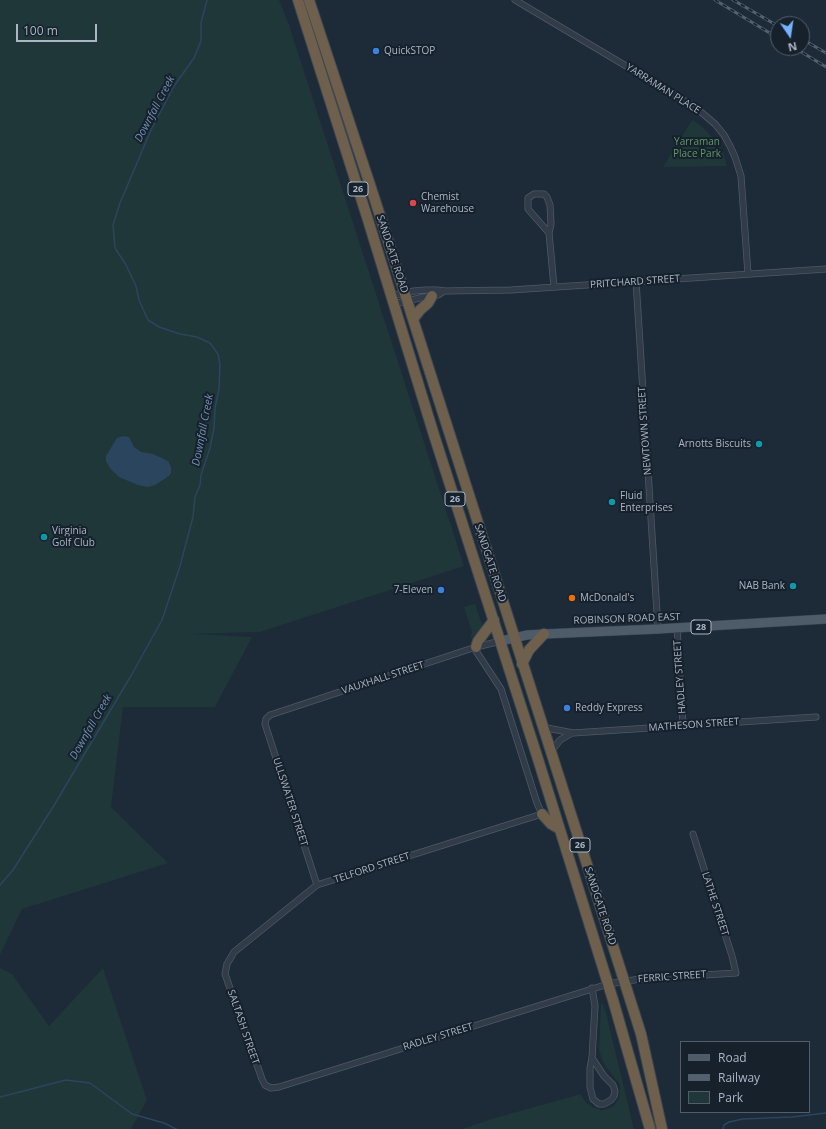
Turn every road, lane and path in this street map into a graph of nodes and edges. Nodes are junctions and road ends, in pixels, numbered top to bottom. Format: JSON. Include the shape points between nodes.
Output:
{"nodes":[{"id":1,"x":298,"y":0,"type":"edge"},
{"id":2,"x":309,"y":0,"type":"edge"},
{"id":3,"x":515,"y":0,"type":"edge"},
{"id":4,"x":549,"y":233,"type":"junction"},
{"id":5,"x":826,"y":269,"type":"edge"},
{"id":6,"x":748,"y":274,"type":"junction"},
{"id":7,"x":636,"y":282,"type":"junction"},
{"id":8,"x":554,"y":287,"type":"junction"},
{"id":9,"x":444,"y":291,"type":"junction"},
{"id":10,"x":432,"y":296,"type":"junction"},
{"id":11,"x":406,"y":297,"type":"junction"},
{"id":12,"x":393,"y":300,"type":"junction"},
{"id":13,"x":413,"y":319,"type":"junction"},
{"id":14,"x":826,"y":619,"type":"edge"},
{"id":15,"x":494,"y":620,"type":"junction"},
{"id":16,"x":677,"y":628,"type":"junction"},
{"id":17,"x":658,"y":629,"type":"junction"},
{"id":18,"x":544,"y":634,"type":"junction"},
{"id":19,"x":514,"y":638,"type":"junction"},
{"id":20,"x":501,"y":641,"type":"junction"},
{"id":21,"x":475,"y":648,"type":"junction"},
{"id":22,"x":522,"y":664,"type":"junction"},
{"id":23,"x":816,"y":717,"type":"dead end"},
{"id":24,"x":266,"y":719,"type":"joint"},
{"id":25,"x":683,"y":725,"type":"junction"},
{"id":26,"x":542,"y":727,"type":"junction"},
{"id":27,"x":573,"y":733,"type":"junction"},
{"id":28,"x":550,"y":753,"type":"junction"},
{"id":29,"x":542,"y":814,"type":"junction"},
{"id":30,"x":558,"y":828,"type":"junction"},
{"id":31,"x":692,"y":834,"type":"dead end"},
{"id":32,"x":317,"y":885,"type":"junction"},
{"id":33,"x":227,"y":964,"type":"joint"},
{"id":34,"x":736,"y":973,"type":"joint"},
{"id":35,"x":624,"y":981,"type":"junction"},
{"id":36,"x":608,"y":984,"type":"junction"},
{"id":37,"x":592,"y":988,"type":"junction"},
{"id":38,"x":592,"y":1058,"type":"junction"},
{"id":39,"x":268,"y":1087,"type":"joint"},
{"id":40,"x":650,"y":1129,"type":"edge"},
{"id":41,"x":662,"y":1129,"type":"edge"}],
"edges":[{"from":1,"to":12,"type":"highway","name":"SANDGATE ROAD","number":"26"},
{"from":2,"to":11,"type":"highway","name":"SANDGATE ROAD","number":"26"},
{"from":3,"to":6,"type":"street","name":"YARRAMAN PLACE","via":[[695,107],[715,124],[730,146],[741,176]]},
{"from":4,"to":4,"type":"street","via":[[528,209],[528,198],[534,194],[544,194],[548,200],[551,224]]},
{"from":4,"to":8,"type":"street"},
{"from":5,"to":6,"type":"street","name":"PRITCHARD STREET"},
{"from":6,"to":7,"type":"street","name":"PRITCHARD STREET"},
{"from":7,"to":8,"type":"street","name":"PRITCHARD STREET"},
{"from":7,"to":17,"type":"street","name":"NEWTOWN STREET"},
{"from":8,"to":9,"type":"street","name":"PRITCHARD STREET"},
{"from":9,"to":10,"type":"street","name":"PRITCHARD STREET"},
{"from":9,"to":11,"type":"street","name":"PRITCHARD STREET","via":[[426,290]]},
{"from":10,"to":11,"type":"street","name":"PRITCHARD STREET"},
{"from":10,"to":13,"type":"highway"},
{"from":11,"to":12,"type":"street","name":"PRITCHARD STREET"},
{"from":11,"to":13,"type":"highway","name":"SANDGATE ROAD","number":"26"},
{"from":12,"to":15,"type":"highway","name":"SANDGATE ROAD","number":"26"},
{"from":13,"to":19,"type":"highway","name":"SANDGATE ROAD","number":"26"},
{"from":14,"to":16,"type":"main road","name":"ROBINSON ROAD EAST","number":"28"},
{"from":15,"to":20,"type":"highway","name":"SANDGATE ROAD","number":"26"},
{"from":15,"to":21,"type":"highway"},
{"from":16,"to":17,"type":"main road","name":"ROBINSON ROAD EAST","number":"28"},
{"from":16,"to":25,"type":"street","name":"HADLEY STREET"},
{"from":17,"to":18,"type":"main road","name":"ROBINSON ROAD EAST","number":"28"},
{"from":18,"to":19,"type":"main road","name":"ROBINSON ROAD EAST","number":"28"},
{"from":18,"to":22,"type":"highway","via":[[529,650]]},
{"from":19,"to":20,"type":"main road","name":"ROBINSON ROAD EAST","number":"28"},
{"from":19,"to":22,"type":"highway","name":"SANDGATE ROAD","number":"26"},
{"from":20,"to":21,"type":"street","name":"VAUXHALL STREET"},
{"from":20,"to":30,"type":"highway","name":"SANDGATE ROAD","number":"26"},
{"from":21,"to":24,"type":"street","name":"VAUXHALL STREET","via":[[270,715]]},
{"from":21,"to":29,"type":"street","via":[[501,689]]},
{"from":22,"to":26,"type":"highway","name":"SANDGATE ROAD","number":"26"},
{"from":23,"to":25,"type":"street","name":"MATHESON STREET"},
{"from":24,"to":32,"type":"street","name":"ULLSWATER STREET","via":[[265,724]]},
{"from":25,"to":27,"type":"street","name":"MATHESON STREET"},
{"from":26,"to":27,"type":"street","name":"MATHESON STREET"},
{"from":26,"to":28,"type":"highway","name":"SANDGATE ROAD","number":"26"},
{"from":27,"to":28,"type":"street","via":[[560,740]]},
{"from":28,"to":35,"type":"highway","name":"SANDGATE ROAD","number":"26"},
{"from":29,"to":30,"type":"highway"},
{"from":29,"to":32,"type":"street","name":"TELFORD STREET"},
{"from":30,"to":36,"type":"highway","name":"SANDGATE ROAD","number":"26"},
{"from":31,"to":34,"type":"street","name":"LATHE STREET"},
{"from":32,"to":33,"type":"street","name":"TELFORD STREET","via":[[234,952]]},
{"from":33,"to":39,"type":"street","name":"SALTASH STREET","via":[[224,974],[263,1083]]},
{"from":34,"to":35,"type":"street","name":"FERRIC STREET"},
{"from":35,"to":36,"type":"street","name":"FERRIC STREET"},
{"from":35,"to":41,"type":"highway","name":"SANDGATE ROAD","number":"26","via":[[641,1034]]},
{"from":36,"to":37,"type":"street","name":"RADLEY STREET"},
{"from":36,"to":40,"type":"highway","name":"SANDGATE ROAD","number":"26"},
{"from":37,"to":38,"type":"street","via":[[595,1006]]},
{"from":37,"to":39,"type":"street","name":"RADLEY STREET","via":[[279,1087]]},
{"from":38,"to":38,"type":"street","via":[[615,1091],[611,1100],[604,1104],[596,1102],[591,1094]]}]}
